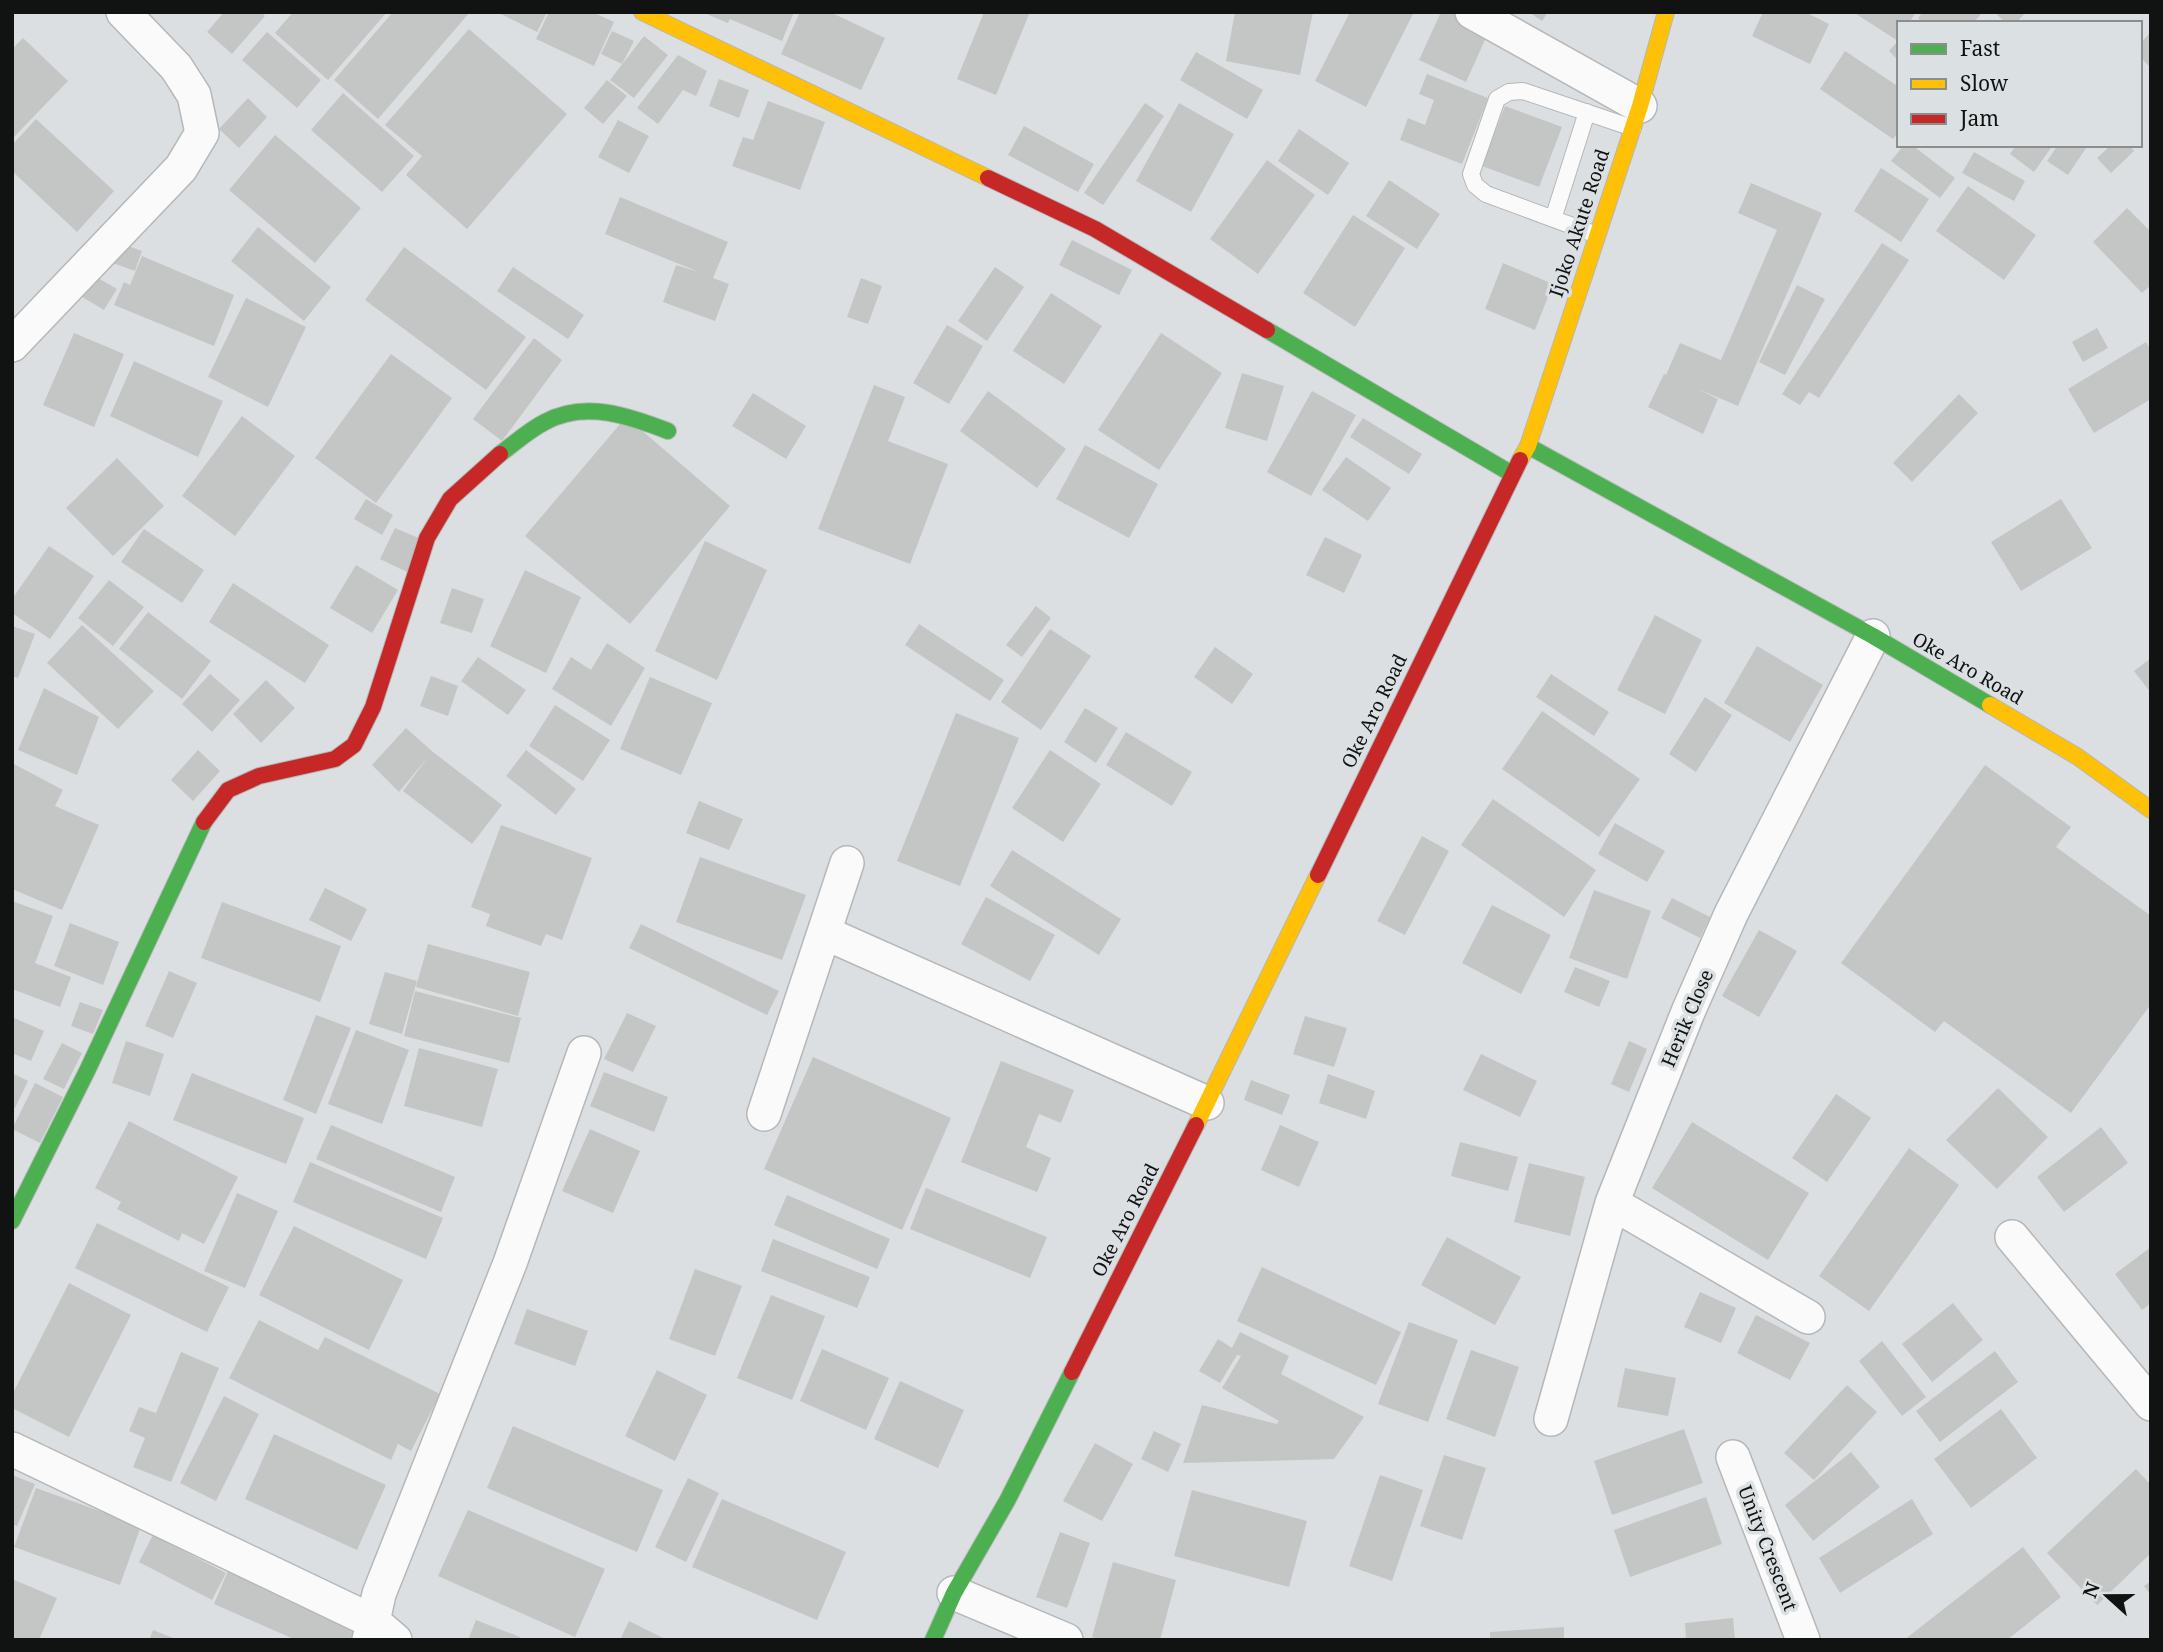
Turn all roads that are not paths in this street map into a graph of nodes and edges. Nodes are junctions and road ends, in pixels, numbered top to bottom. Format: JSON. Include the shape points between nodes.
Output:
{"nodes":[{"id":1,"x":123,"y":12,"type":"edge"},
{"id":2,"x":642,"y":12,"type":"edge"},
{"id":3,"x":1472,"y":12,"type":"edge"},
{"id":4,"x":1666,"y":12,"type":"edge"},
{"id":5,"x":1587,"y":112,"type":"junction"},
{"id":6,"x":1637,"y":117,"type":"junction"},
{"id":7,"x":1553,"y":219,"type":"junction"},
{"id":8,"x":1597,"y":235,"type":"junction"},
{"id":9,"x":12,"y":345,"type":"edge"},
{"id":10,"x":668,"y":431,"type":"dead end"},
{"id":11,"x":1528,"y":446,"type":"junction"},
{"id":12,"x":1512,"y":474,"type":"junction"},
{"id":13,"x":1873,"y":636,"type":"junction"},
{"id":14,"x":2151,"y":810,"type":"edge"},
{"id":15,"x":847,"y":863,"type":"dead end"},
{"id":16,"x":825,"y":933,"type":"junction"},
{"id":17,"x":584,"y":1053,"type":"dead end"},
{"id":18,"x":1207,"y":1103,"type":"junction"},
{"id":19,"x":764,"y":1114,"type":"dead end"},
{"id":20,"x":1612,"y":1203,"type":"junction"},
{"id":21,"x":12,"y":1221,"type":"edge"},
{"id":22,"x":2012,"y":1237,"type":"dead end"},
{"id":23,"x":1808,"y":1317,"type":"dead end"},
{"id":24,"x":2151,"y":1405,"type":"edge"},
{"id":25,"x":1551,"y":1419,"type":"dead end"},
{"id":26,"x":12,"y":1449,"type":"edge"},
{"id":27,"x":1733,"y":1457,"type":"dead end"},
{"id":28,"x":954,"y":1593,"type":"junction"},
{"id":29,"x":380,"y":1634,"type":"edge"},
{"id":30,"x":933,"y":1640,"type":"edge"},
{"id":31,"x":1066,"y":1640,"type":"edge"},
{"id":32,"x":1803,"y":1640,"type":"edge"}],
"edges":[{"from":1,"to":9,"type":"street","via":[[176,67],[194,95],[202,133],[181,168]]},
{"from":2,"to":12,"type":"main road","via":[[1095,229]]},
{"from":3,"to":6,"type":"street"},
{"from":4,"to":6,"type":"main road","name":"Ijoko Akute Road"},
{"from":5,"to":6,"type":"lane"},
{"from":5,"to":7,"type":"lane"},
{"from":5,"to":7,"type":"lane","via":[[1523,91],[1502,94],[1471,174],[1486,194]]},
{"from":6,"to":8,"type":"main road","name":"Ijoko Akute Road"},
{"from":7,"to":8,"type":"lane"},
{"from":8,"to":11,"type":"main road","name":"Ijoko Akute Road"},
{"from":10,"to":21,"type":"main road","via":[[623,414],[579,411],[546,421],[496,457],[450,499],[427,538],[373,707],[354,745],[335,759],[259,776],[228,790],[206,818]]},
{"from":11,"to":12,"type":"main road","name":"Oke Aro Road"},
{"from":11,"to":13,"type":"main road","name":"Oke Aro Road"},
{"from":12,"to":18,"type":"main road","name":"Oke Aro Road"},
{"from":13,"to":14,"type":"main road","name":"Oke Aro Road","via":[[2078,757]]},
{"from":13,"to":20,"type":"street","name":"Herik Close","via":[[1731,914]]},
{"from":15,"to":16,"type":"street"},
{"from":16,"to":18,"type":"street"},
{"from":16,"to":19,"type":"street"},
{"from":17,"to":29,"type":"street","via":[[510,1263],[379,1594]]},
{"from":18,"to":28,"type":"main road","name":"Oke Aro Road","via":[[1007,1501]]},
{"from":20,"to":23,"type":"street"},
{"from":20,"to":25,"type":"street","name":"Herik Close"},
{"from":22,"to":24,"type":"street"},
{"from":26,"to":29,"type":"street"},
{"from":27,"to":32,"type":"street","name":"Unity Crescent"},
{"from":28,"to":30,"type":"main road","name":"Oke Aro Road"},
{"from":28,"to":31,"type":"street"}]}
